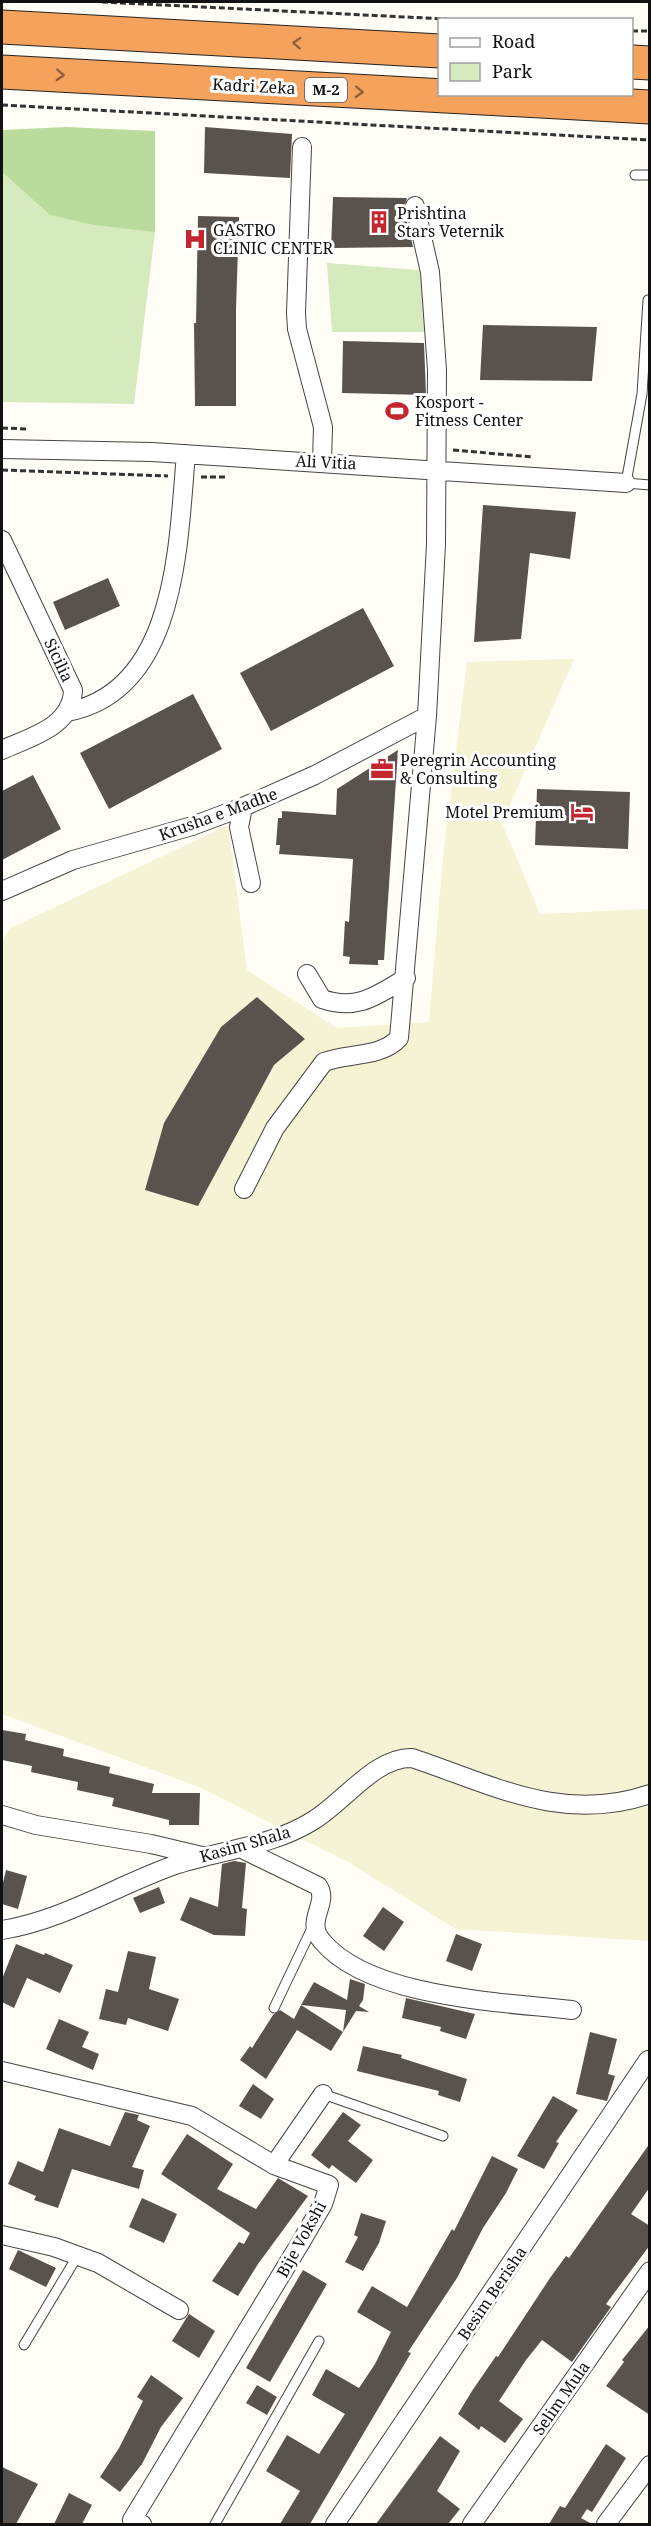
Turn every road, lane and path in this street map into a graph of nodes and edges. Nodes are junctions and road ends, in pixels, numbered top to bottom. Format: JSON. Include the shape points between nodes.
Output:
{"nodes":[{"id":1,"x":102,"y":2,"type":"edge"},
{"id":2,"x":438,"y":19,"type":"edge"},
{"id":3,"x":2,"y":27,"type":"edge"},
{"id":4,"x":633,"y":31,"type":"edge"},
{"id":5,"x":650,"y":31,"type":"edge"},
{"id":6,"x":438,"y":51,"type":"edge"},
{"id":7,"x":633,"y":62,"type":"edge"},
{"id":8,"x":650,"y":63,"type":"edge"},
{"id":9,"x":2,"y":72,"type":"edge"},
{"id":10,"x":438,"y":96,"type":"edge"},
{"id":11,"x":446,"y":96,"type":"edge"},
{"id":12,"x":2,"y":105,"type":"edge"},
{"id":13,"x":650,"y":107,"type":"edge"},
{"id":14,"x":650,"y":140,"type":"edge"},
{"id":15,"x":302,"y":147,"type":"dead end"},
{"id":16,"x":634,"y":175,"type":"dead end"},
{"id":17,"x":650,"y":176,"type":"edge"},
{"id":18,"x":415,"y":206,"type":"dead end"},
{"id":19,"x":648,"y":300,"type":"edge"},
{"id":20,"x":2,"y":448,"type":"edge"},
{"id":21,"x":186,"y":454,"type":"junction"},
{"id":22,"x":322,"y":462,"type":"junction"},
{"id":23,"x":435,"y":469,"type":"junction"},
{"id":24,"x":626,"y":483,"type":"junction"},
{"id":25,"x":650,"y":485,"type":"edge"},
{"id":26,"x":2,"y":540,"type":"edge"},
{"id":27,"x":67,"y":712,"type":"junction"},
{"id":28,"x":427,"y":716,"type":"junction"},
{"id":29,"x":2,"y":750,"type":"edge"},
{"id":30,"x":243,"y":807,"type":"junction"},
{"id":31,"x":251,"y":883,"type":"dead end"},
{"id":32,"x":2,"y":891,"type":"edge"},
{"id":33,"x":307,"y":974,"type":"dead end"},
{"id":34,"x":406,"y":978,"type":"junction"},
{"id":35,"x":244,"y":1189,"type":"dead end"},
{"id":36,"x":650,"y":1794,"type":"edge"},
{"id":37,"x":2,"y":1815,"type":"edge"},
{"id":38,"x":240,"y":1848,"type":"junction"},
{"id":39,"x":202,"y":1856,"type":"junction"},
{"id":40,"x":315,"y":1922,"type":"junction"},
{"id":41,"x":2,"y":1930,"type":"edge"},
{"id":42,"x":274,"y":2008,"type":"dead end"},
{"id":43,"x":572,"y":2010,"type":"dead end"},
{"id":44,"x":648,"y":2060,"type":"dead end"},
{"id":45,"x":2,"y":2071,"type":"edge"},
{"id":46,"x":323,"y":2094,"type":"joint"},
{"id":47,"x":443,"y":2136,"type":"dead end"},
{"id":48,"x":274,"y":2165,"type":"junction"},
{"id":49,"x":2,"y":2235,"type":"edge"},
{"id":50,"x":78,"y":2255,"type":"junction"},
{"id":51,"x":650,"y":2271,"type":"edge"},
{"id":52,"x":179,"y":2310,"type":"dead end"},
{"id":53,"x":319,"y":2341,"type":"dead end"},
{"id":54,"x":24,"y":2344,"type":"dead end"},
{"id":55,"x":650,"y":2465,"type":"edge"},
{"id":56,"x":142,"y":2524,"type":"edge"},
{"id":57,"x":214,"y":2524,"type":"edge"},
{"id":58,"x":335,"y":2524,"type":"edge"},
{"id":59,"x":472,"y":2524,"type":"edge"},
{"id":60,"x":606,"y":2524,"type":"edge"}],
"edges":[{"from":1,"to":2,"type":"path"},
{"from":6,"to":3,"type":"highway","one_way":true},
{"from":4,"to":5,"type":"path"},
{"from":7,"to":8,"type":"highway"},
{"from":9,"to":10,"type":"highway","name":"Kadri Zeka","number":"M-2","one_way":true},
{"from":11,"to":13,"type":"highway","name":"Kadri Zeka","number":"M-2","one_way":true},
{"from":12,"to":14,"type":"path"},
{"from":15,"to":22,"type":"street","via":[[297,329],[323,427]]},
{"from":16,"to":17,"type":"lane"},
{"from":18,"to":23,"type":"street","via":[[430,272],[438,402]]},
{"from":19,"to":24,"type":"lane","via":[[642,394]]},
{"from":20,"to":21,"type":"street","name":"Ali Vitia"},
{"from":21,"to":22,"type":"street","name":"Ali Vitia"},
{"from":21,"to":27,"type":"street","via":[[169,595],[158,633],[126,681],[99,702]]},
{"from":22,"to":23,"type":"street","name":"Ali Vitia"},
{"from":23,"to":24,"type":"street","name":"Ali Vitia"},
{"from":23,"to":28,"type":"street","via":[[436,544]]},
{"from":24,"to":25,"type":"lane","name":"Ali Vitia"},
{"from":26,"to":27,"type":"street","name":"Sicilia","via":[[73,690],[73,702]]},
{"from":27,"to":29,"type":"street","via":[[51,727]]},
{"from":28,"to":30,"type":"street","name":"Krusha e Madhe","via":[[315,775]]},
{"from":28,"to":34,"type":"street"},
{"from":30,"to":31,"type":"street","via":[[239,827]]},
{"from":30,"to":32,"type":"street","name":"Krusha e Madhe","via":[[73,860]]},
{"from":33,"to":34,"type":"street","via":[[322,999],[353,1005]]},
{"from":34,"to":35,"type":"street","via":[[399,1038],[393,1046],[324,1062],[275,1128]]},
{"from":36,"to":38,"type":"street","name":"Kasim Shala","via":[[606,1804],[571,1806],[540,1801],[412,1758],[401,1758],[376,1770],[312,1822]]},
{"from":37,"to":39,"type":"street"},
{"from":38,"to":39,"type":"street","name":"Kasim Shala"},
{"from":38,"to":40,"type":"street","via":[[318,1886],[322,1895]]},
{"from":39,"to":41,"type":"street","name":"Kasim Shala","via":[[58,1916]]},
{"from":40,"to":42,"type":"lane"},
{"from":40,"to":43,"type":"street","via":[[317,1934],[330,1950],[372,1974],[485,2002]]},
{"from":44,"to":58,"type":"street","name":"Besim Berisha"},
{"from":45,"to":48,"type":"street","name":"Bije Vokshi","via":[[192,2116]]},
{"from":46,"to":47,"type":"lane"},
{"from":46,"to":48,"type":"street"},
{"from":48,"to":56,"type":"street","name":"Bije Vokshi","via":[[328,2185],[323,2204],[132,2520]]},
{"from":49,"to":50,"type":"street"},
{"from":50,"to":52,"type":"street","via":[[117,2272]]},
{"from":50,"to":54,"type":"lane"},
{"from":51,"to":59,"type":"street","name":"Selim Mula"},
{"from":53,"to":57,"type":"lane"},
{"from":55,"to":60,"type":"street"}]}
